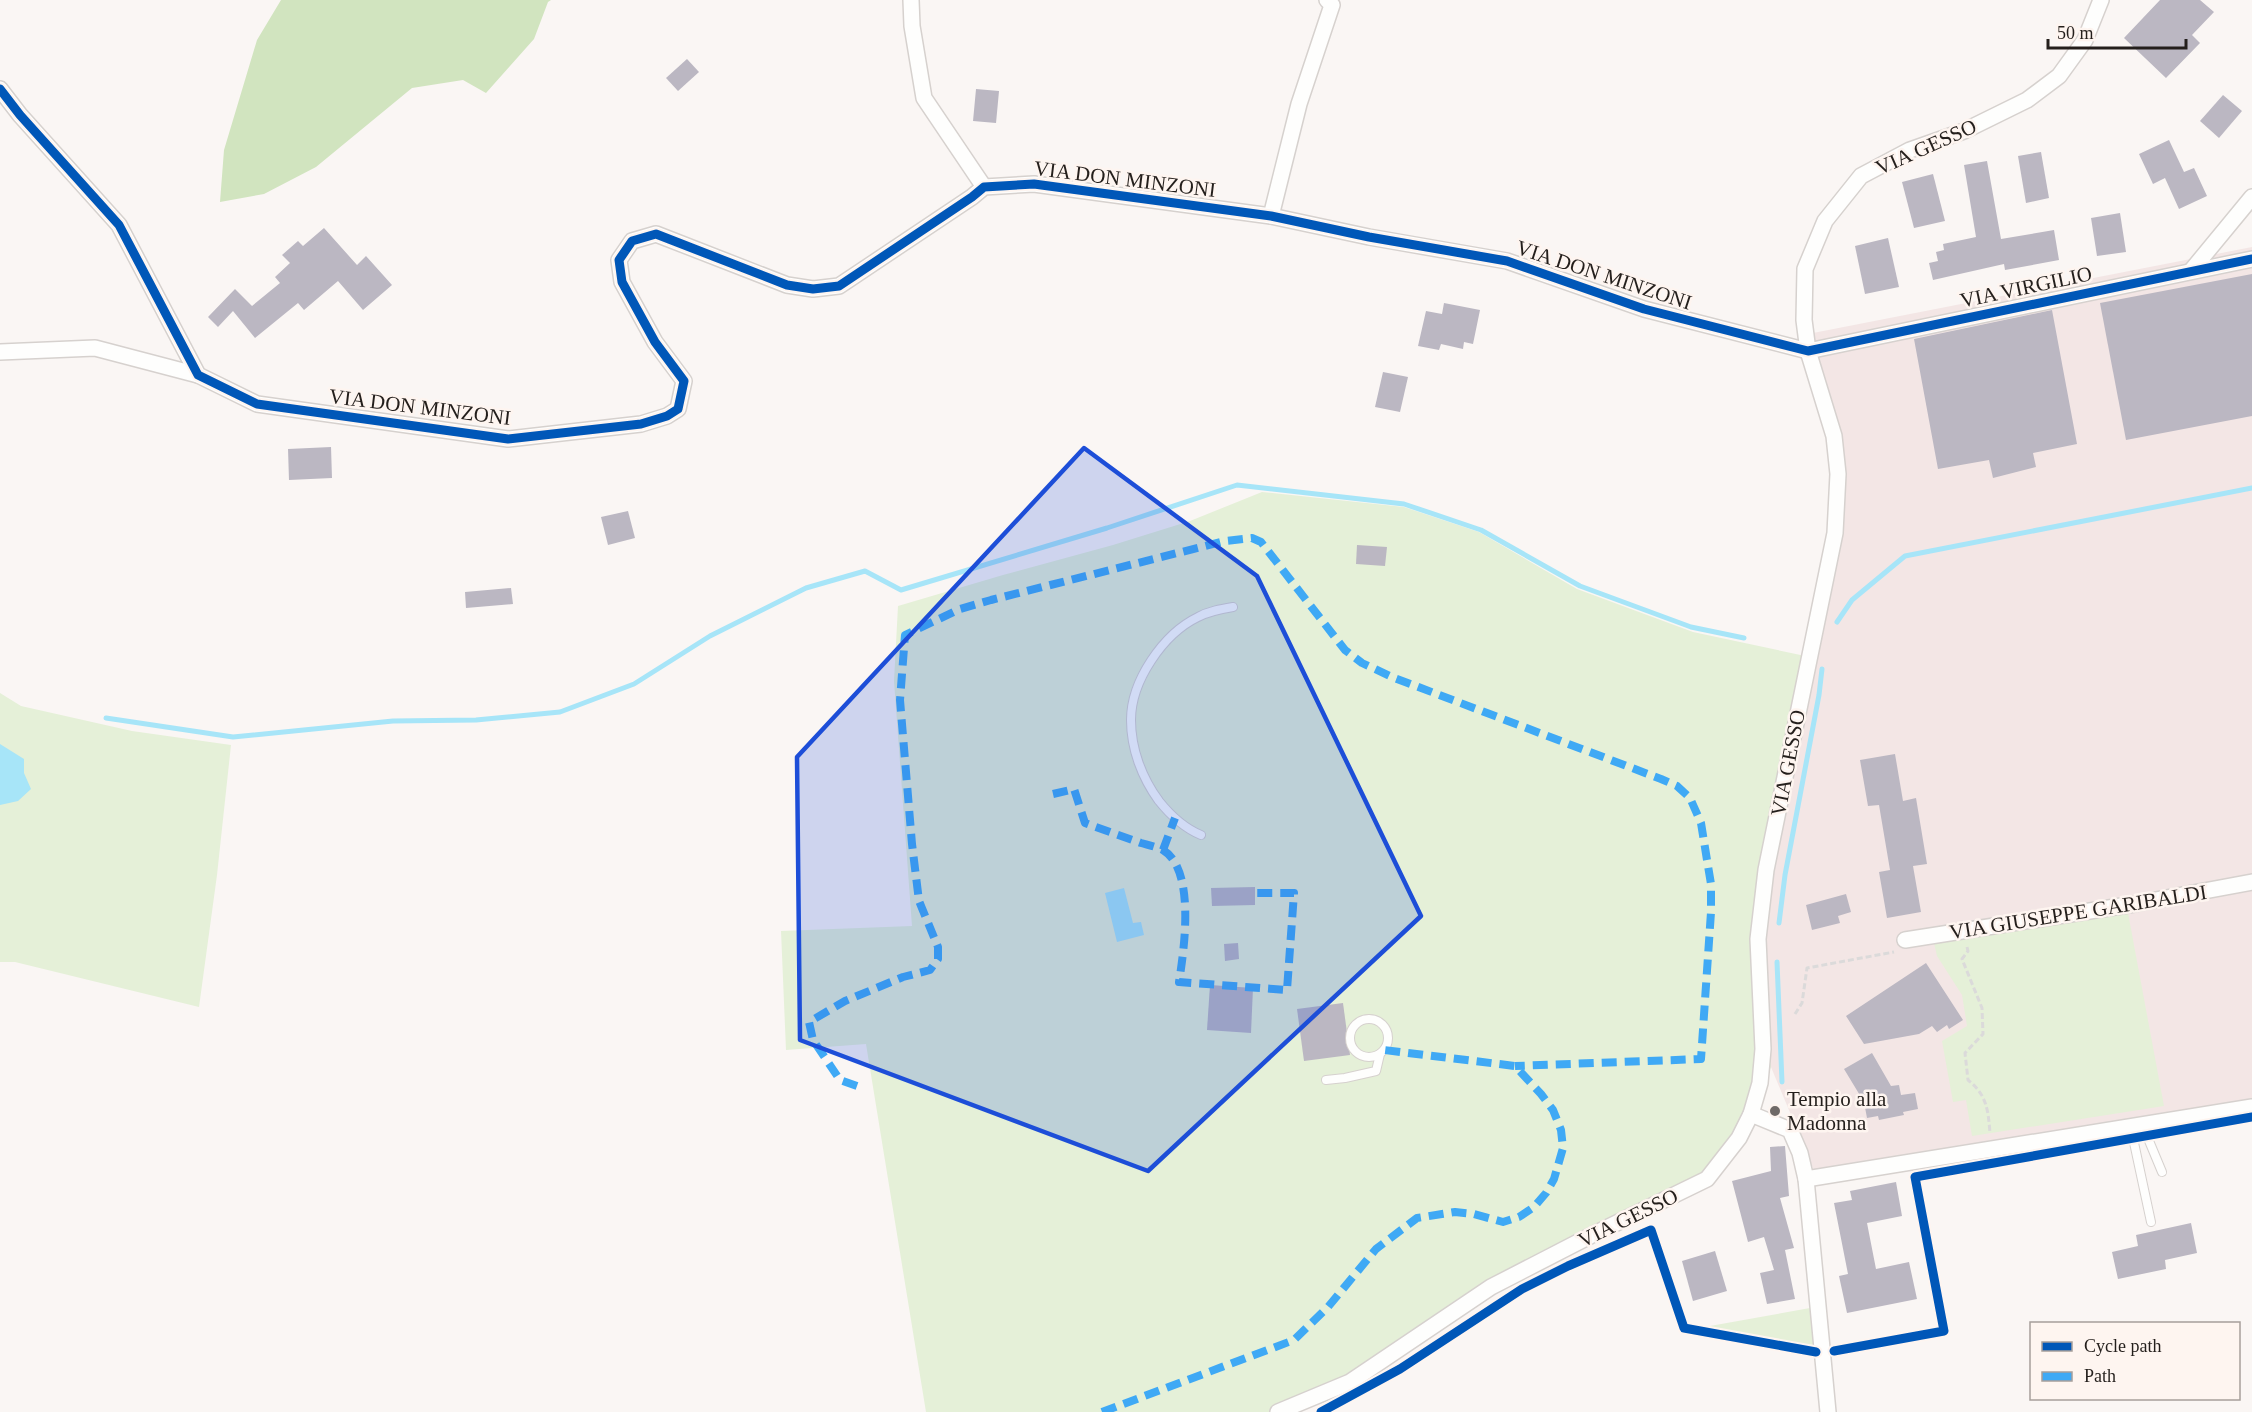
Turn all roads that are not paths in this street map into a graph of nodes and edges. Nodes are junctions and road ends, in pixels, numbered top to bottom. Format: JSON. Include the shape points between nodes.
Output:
{"nodes":[{"id":1,"x":911,"y":0,"type":"edge"},
{"id":2,"x":1327,"y":0,"type":"edge"},
{"id":3,"x":2101,"y":0,"type":"edge"},
{"id":4,"x":0,"y":89,"type":"edge"},
{"id":5,"x":984,"y":187,"type":"junction"},
{"id":6,"x":2252,"y":197,"type":"edge"},
{"id":7,"x":1271,"y":216,"type":"junction"},
{"id":8,"x":2252,"y":259,"type":"edge"},
{"id":9,"x":2191,"y":271,"type":"junction"},
{"id":10,"x":1808,"y":351,"type":"junction"},
{"id":11,"x":0,"y":352,"type":"edge"},
{"id":12,"x":198,"y":375,"type":"junction"},
{"id":13,"x":1233,"y":608,"type":"dead end"},
{"id":14,"x":1201,"y":835,"type":"dead end"},
{"id":15,"x":2252,"y":882,"type":"edge"},
{"id":16,"x":1901,"y":946,"type":"road end"},
{"id":17,"x":1380,"y":1054,"type":"junction"},
{"id":18,"x":1326,"y":1080,"type":"dead end"},
{"id":19,"x":2252,"y":1107,"type":"edge"},
{"id":20,"x":1751,"y":1114,"type":"junction"},
{"id":21,"x":2148,"y":1136,"type":"dead end"},
{"id":22,"x":2133,"y":1138,"type":"dead end"},
{"id":23,"x":2162,"y":1172,"type":"dead end"},
{"id":24,"x":1806,"y":1179,"type":"junction"},
{"id":25,"x":2151,"y":1222,"type":"dead end"},
{"id":26,"x":1278,"y":1412,"type":"edge"},
{"id":27,"x":1828,"y":1412,"type":"edge"}],
"edges":[{"from":1,"to":5,"type":"street","via":[[924,98]]},
{"from":2,"to":7,"type":"street","via":[[1332,5],[1299,104]]},
{"from":3,"to":10,"type":"street","name":"VIA GESSO","via":[[2085,40],[2059,76],[2027,100],[1910,150],[1861,176],[1825,221],[1805,269]]},
{"from":4,"to":12,"type":"street","via":[[119,225]]},
{"from":5,"to":7,"type":"street","name":"VIA DON MINZONI","via":[[1034,184]]},
{"from":5,"to":12,"type":"street","name":"VIA DON MINZONI","via":[[839,286],[813,289],[787,285],[656,234],[632,241],[619,260],[622,282],[655,342],[684,381],[678,409],[641,424],[508,440],[257,404]]},
{"from":6,"to":9,"type":"street"},
{"from":7,"to":10,"type":"street","name":"VIA DON MINZONI","via":[[1507,261],[1644,309]]},
{"from":8,"to":9,"type":"street","name":"VIA VIRGILIO"},
{"from":9,"to":10,"type":"street","name":"VIA VIRGILIO"},
{"from":10,"to":20,"type":"street","name":"VIA GESSO","via":[[1834,436],[1838,474],[1835,533],[1766,870],[1758,939],[1763,1049],[1760,1083]]},
{"from":11,"to":12,"type":"street","via":[[95,348]]},
{"from":13,"to":14,"type":"lane","via":[[1214,610],[1196,618],[1161,647],[1141,681],[1131,718],[1136,755],[1151,789],[1187,830]]},
{"from":15,"to":16,"type":"street","name":"VIA GIUSEPPE GARIBALDI"},
{"from":17,"to":17,"type":"lane","via":[[1388,1038],[1384,1026],[1374,1019],[1361,1021],[1350,1036],[1353,1048],[1362,1056]]},
{"from":17,"to":18,"type":"lane","via":[[1376,1071]]},
{"from":19,"to":24,"type":"street"},
{"from":20,"to":24,"type":"street","via":[[1790,1130]]},
{"from":20,"to":26,"type":"street","name":"VIA GESSO","via":[[1739,1138],[1707,1179],[1491,1287],[1350,1383]]},
{"from":21,"to":23,"type":"lane"},
{"from":22,"to":25,"type":"lane"},
{"from":24,"to":27,"type":"street"}]}
